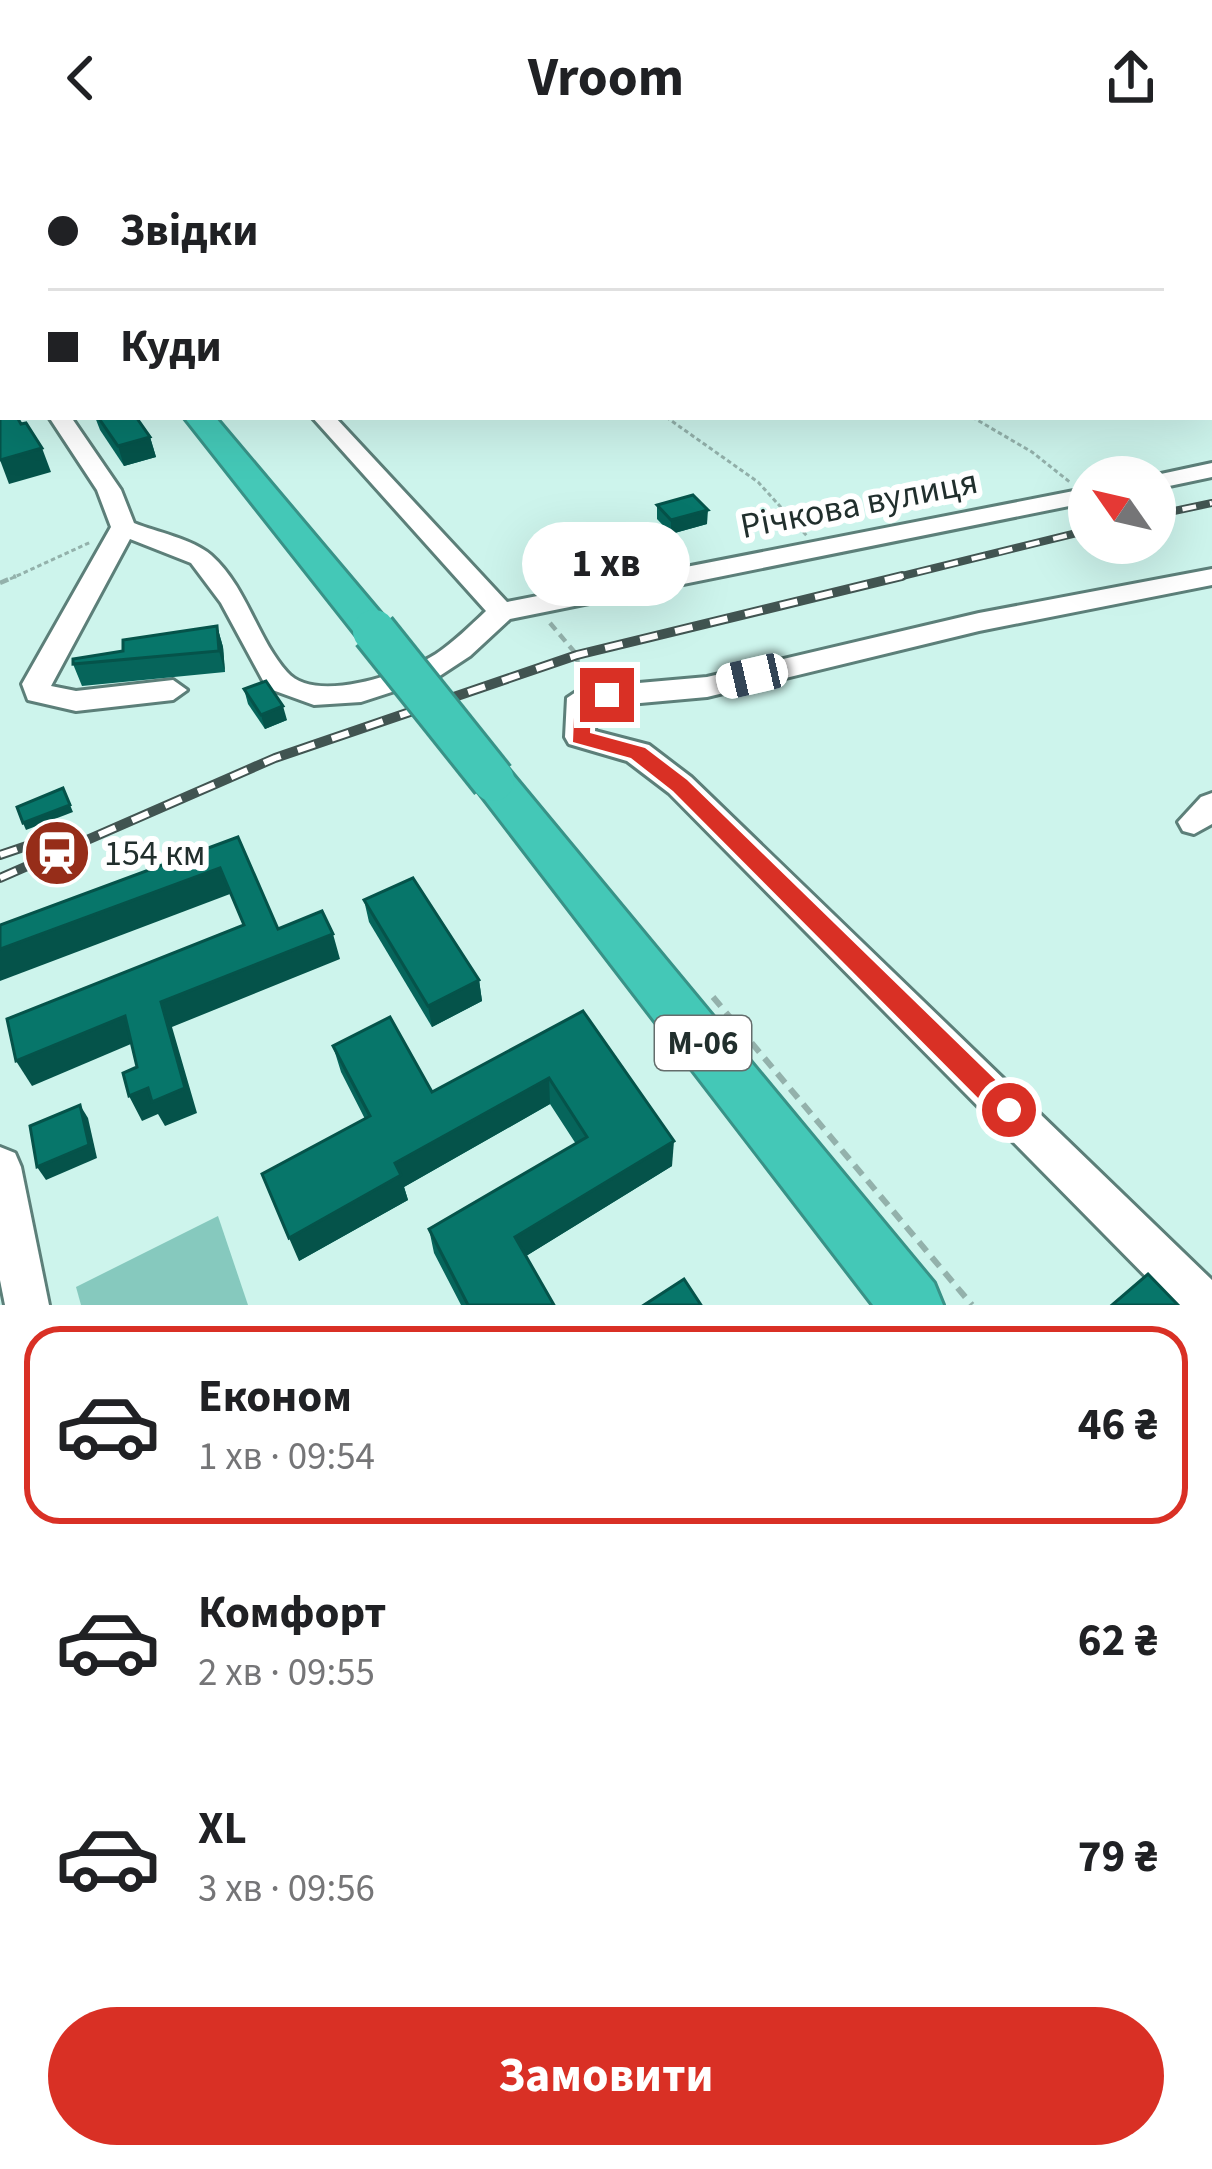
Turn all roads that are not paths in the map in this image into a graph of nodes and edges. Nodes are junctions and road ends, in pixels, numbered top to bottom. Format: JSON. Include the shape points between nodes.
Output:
{"nodes":[{"id":1,"x":62,"y":420,"type":"edge"},
{"id":2,"x":202,"y":420,"type":"edge"},
{"id":3,"x":326,"y":420,"type":"edge"},
{"id":4,"x":1212,"y":470,"type":"edge"},
{"id":5,"x":1176,"y":478,"type":"edge"},
{"id":6,"x":1068,"y":500,"type":"edge"},
{"id":7,"x":123,"y":527,"type":"junction"},
{"id":8,"x":1212,"y":577,"type":"edge"},
{"id":9,"x":502,"y":613,"type":"junction"},
{"id":10,"x":173,"y":690,"type":"dead end"},
{"id":11,"x":0,"y":1166,"type":"edge"},
{"id":12,"x":27,"y":1305,"type":"edge"},
{"id":13,"x":912,"y":1305,"type":"edge"},
{"id":14,"x":1206,"y":1305,"type":"edge"}],
"edges":[{"from":1,"to":7,"type":"street","via":[[109,490]]},
{"from":2,"to":13,"type":"highway","number":"М-06","bridge":true},
{"from":3,"to":9,"type":"street"},
{"from":4,"to":5,"type":"street"},
{"from":6,"to":9,"type":"street","name":"Річкова вулиця"},
{"from":7,"to":9,"type":"street","via":[[200,558],[278,681],[300,694],[372,689],[443,662]]},
{"from":7,"to":10,"type":"street","via":[[38,693],[60,700]]},
{"from":8,"to":14,"type":"street","via":[[707,687],[581,698],[580,737],[638,753],[680,785]]},
{"from":11,"to":12,"type":"street"}]}
